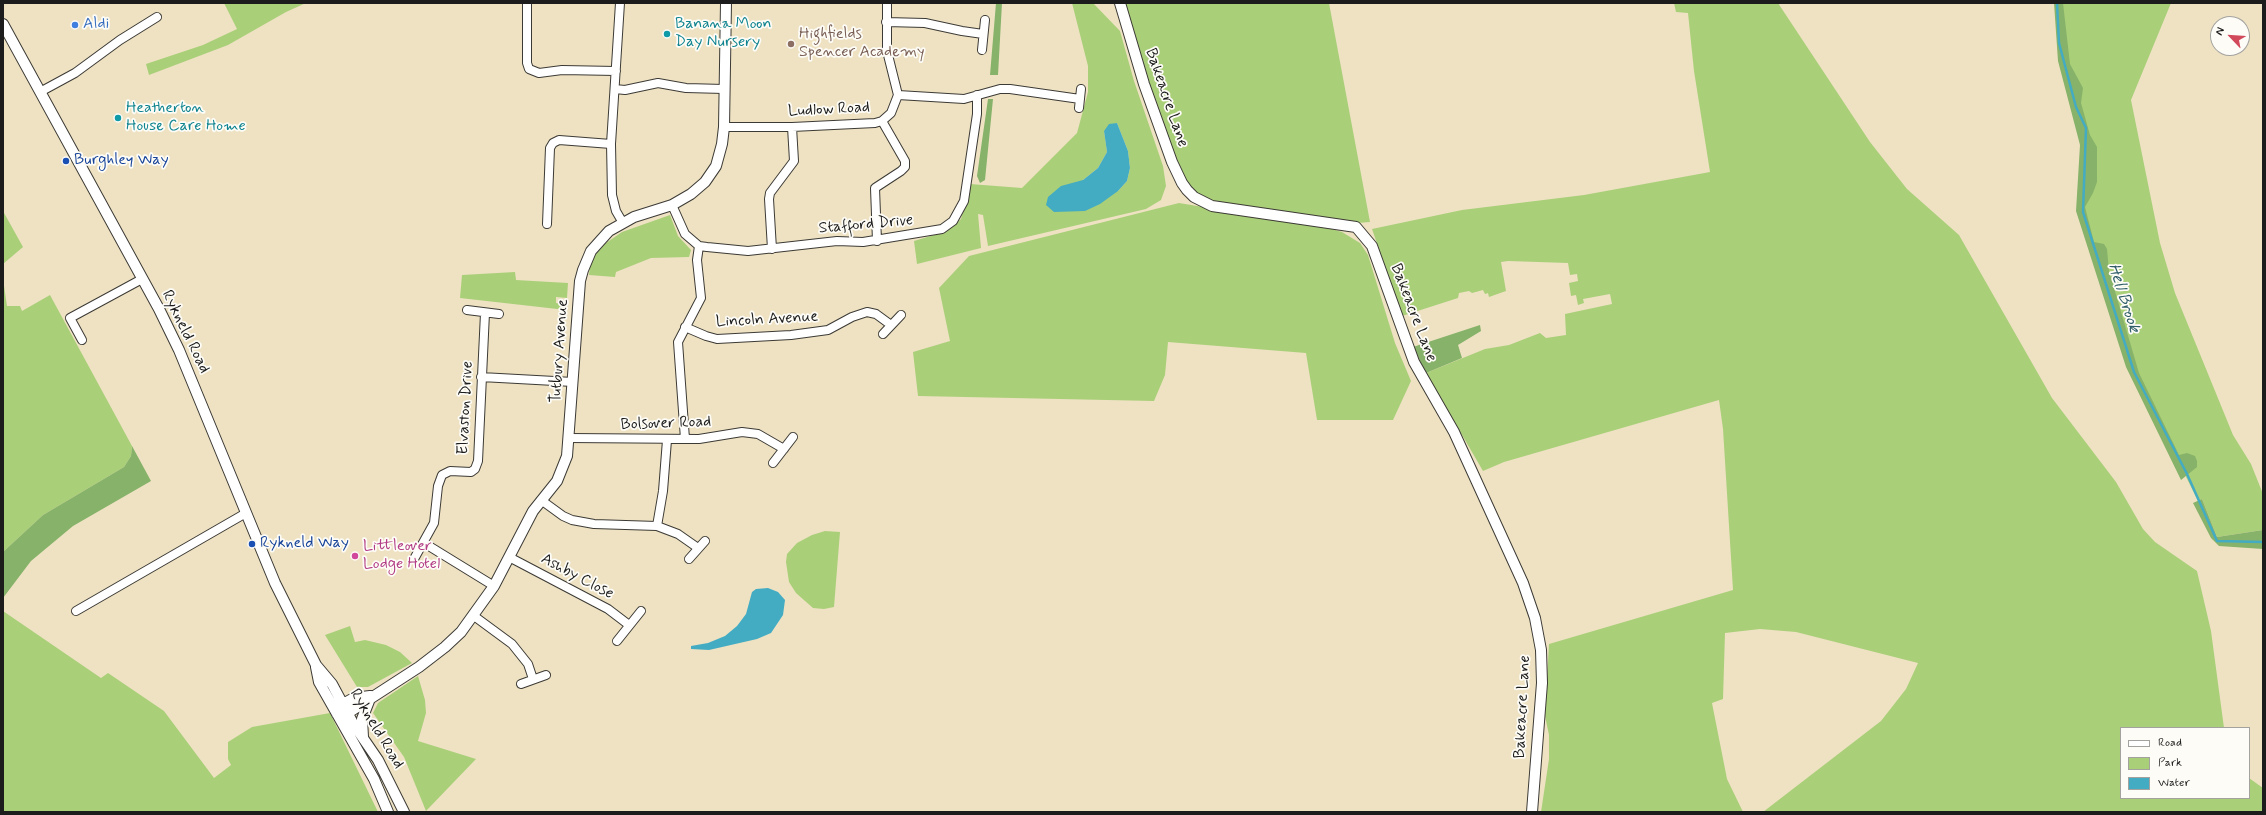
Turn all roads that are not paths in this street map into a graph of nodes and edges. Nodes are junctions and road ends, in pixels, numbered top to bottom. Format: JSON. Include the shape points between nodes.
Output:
{"nodes":[{"id":1,"x":527,"y":3,"type":"edge"},
{"id":2,"x":620,"y":3,"type":"edge"},
{"id":3,"x":726,"y":3,"type":"edge"},
{"id":4,"x":887,"y":3,"type":"edge"},
{"id":5,"x":1120,"y":3,"type":"edge"},
{"id":6,"x":157,"y":17,"type":"dead end"},
{"id":7,"x":985,"y":20,"type":"dead end"},
{"id":8,"x":886,"y":22,"type":"junction"},
{"id":9,"x":3,"y":24,"type":"edge"},
{"id":10,"x":983,"y":34,"type":"junction"},
{"id":11,"x":982,"y":50,"type":"dead end"},
{"id":12,"x":616,"y":71,"type":"junction"},
{"id":13,"x":615,"y":89,"type":"junction"},
{"id":14,"x":724,"y":89,"type":"junction"},
{"id":15,"x":1081,"y":90,"type":"dead end"},
{"id":16,"x":40,"y":92,"type":"junction"},
{"id":17,"x":898,"y":95,"type":"junction"},
{"id":18,"x":977,"y":95,"type":"junction"},
{"id":19,"x":1080,"y":99,"type":"junction"},
{"id":20,"x":1079,"y":108,"type":"dead end"},
{"id":21,"x":882,"y":121,"type":"junction"},
{"id":22,"x":724,"y":127,"type":"junction"},
{"id":23,"x":792,"y":127,"type":"junction"},
{"id":24,"x":610,"y":144,"type":"junction"},
{"id":25,"x":672,"y":205,"type":"junction"},
{"id":26,"x":623,"y":223,"type":"junction"},
{"id":27,"x":547,"y":224,"type":"dead end"},
{"id":28,"x":876,"y":241,"type":"junction"},
{"id":29,"x":699,"y":246,"type":"junction"},
{"id":30,"x":772,"y":249,"type":"junction"},
{"id":31,"x":142,"y":279,"type":"junction"},
{"id":32,"x":467,"y":310,"type":"dead end"},
{"id":33,"x":485,"y":313,"type":"junction"},
{"id":34,"x":499,"y":314,"type":"dead end"},
{"id":35,"x":901,"y":315,"type":"dead end"},
{"id":36,"x":891,"y":325,"type":"junction"},
{"id":37,"x":685,"y":327,"type":"junction"},
{"id":38,"x":882,"y":334,"type":"dead end"},
{"id":39,"x":82,"y":340,"type":"dead end"},
{"id":40,"x":481,"y":377,"type":"junction"},
{"id":41,"x":573,"y":382,"type":"junction"},
{"id":42,"x":793,"y":437,"type":"dead end"},
{"id":43,"x":569,"y":438,"type":"junction"},
{"id":44,"x":685,"y":439,"type":"junction"},
{"id":45,"x":667,"y":440,"type":"junction"},
{"id":46,"x":784,"y":449,"type":"junction"},
{"id":47,"x":773,"y":463,"type":"dead end"},
{"id":48,"x":541,"y":500,"type":"junction"},
{"id":49,"x":246,"y":513,"type":"junction"},
{"id":50,"x":657,"y":526,"type":"junction"},
{"id":51,"x":704,"y":540,"type":"dead end"},
{"id":52,"x":424,"y":544,"type":"junction"},
{"id":53,"x":698,"y":548,"type":"junction"},
{"id":54,"x":509,"y":557,"type":"junction"},
{"id":55,"x":689,"y":559,"type":"dead end"},
{"id":56,"x":414,"y":560,"type":"dead end"},
{"id":57,"x":494,"y":586,"type":"junction"},
{"id":58,"x":641,"y":611,"type":"dead end"},
{"id":59,"x":76,"y":612,"type":"dead end"},
{"id":60,"x":474,"y":616,"type":"junction"},
{"id":61,"x":629,"y":625,"type":"junction"},
{"id":62,"x":617,"y":640,"type":"dead end"},
{"id":63,"x":316,"y":665,"type":"junction"},
{"id":64,"x":546,"y":675,"type":"dead end"},
{"id":65,"x":533,"y":679,"type":"junction"},
{"id":66,"x":521,"y":684,"type":"dead end"},
{"id":67,"x":371,"y":696,"type":"junction"},
{"id":68,"x":345,"y":709,"type":"junction"},
{"id":69,"x":337,"y":714,"type":"junction"},
{"id":70,"x":363,"y":737,"type":"junction"},
{"id":71,"x":388,"y":812,"type":"edge"},
{"id":72,"x":404,"y":812,"type":"edge"},
{"id":73,"x":1532,"y":812,"type":"edge"}],
"edges":[{"from":1,"to":12,"type":"street","via":[[529,69],[539,73],[562,70]]},
{"from":2,"to":12,"type":"street"},
{"from":3,"to":14,"type":"street","name":"Tutbury Avenue"},
{"from":4,"to":8,"type":"street"},
{"from":5,"to":73,"type":"street","name":"Bakeacre Lane","via":[[1135,57],[1172,162],[1182,184],[1190,193],[1212,206],[1356,227],[1372,246],[1414,362],[1454,432],[1523,583],[1536,618],[1542,650],[1542,684]]},
{"from":6,"to":16,"type":"street","via":[[75,73]]},
{"from":7,"to":10,"type":"street"},
{"from":8,"to":10,"type":"street","via":[[925,23]]},
{"from":8,"to":17,"type":"street","via":[[889,64]]},
{"from":9,"to":16,"type":"street","name":"Rykneld Road"},
{"from":10,"to":11,"type":"street"},
{"from":12,"to":13,"type":"street"},
{"from":13,"to":14,"type":"street","via":[[625,90],[658,83],[686,88]]},
{"from":13,"to":24,"type":"street"},
{"from":14,"to":22,"type":"street","name":"Tutbury Avenue"},
{"from":15,"to":19,"type":"street"},
{"from":16,"to":31,"type":"street","name":"Rykneld Road"},
{"from":17,"to":18,"type":"street","via":[[951,99]]},
{"from":17,"to":21,"type":"street","name":"Ludlow Road","via":[[892,113]]},
{"from":18,"to":19,"type":"street","via":[[1000,89]]},
{"from":18,"to":28,"type":"street","name":"Stafford Drive","via":[[978,105],[968,183],[959,213],[942,229]]},
{"from":19,"to":20,"type":"street"},
{"from":21,"to":23,"type":"street","name":"Ludlow Road"},
{"from":21,"to":28,"type":"street","via":[[905,161],[905,167],[874,188]]},
{"from":22,"to":23,"type":"street","name":"Ludlow Road"},
{"from":22,"to":25,"type":"street","name":"Tutbury Avenue","via":[[720,156],[705,182]]},
{"from":23,"to":30,"type":"street","via":[[794,161],[770,193],[769,199]]},
{"from":24,"to":26,"type":"street","via":[[612,195],[616,211]]},
{"from":24,"to":27,"type":"street","via":[[559,140],[553,143],[550,148]]},
{"from":25,"to":26,"type":"street","name":"Tutbury Avenue"},
{"from":25,"to":29,"type":"street","via":[[685,234]]},
{"from":26,"to":41,"type":"street","name":"Tutbury Avenue","via":[[599,241],[583,270],[580,281]]},
{"from":28,"to":30,"type":"street","name":"Stafford Drive","via":[[837,241]]},
{"from":29,"to":30,"type":"street","name":"Stafford Drive","via":[[748,251]]},
{"from":29,"to":37,"type":"street","via":[[696,260],[701,298]]},
{"from":31,"to":39,"type":"street","via":[[70,318]]},
{"from":31,"to":49,"type":"street","name":"Rykneld Road","via":[[179,350]]},
{"from":32,"to":33,"type":"street"},
{"from":33,"to":34,"type":"street"},
{"from":33,"to":40,"type":"street","name":"Elvaston Drive"},
{"from":35,"to":36,"type":"street"},
{"from":36,"to":37,"type":"street","name":"Lincoln Avenue","via":[[876,314],[867,312],[828,330],[791,335],[717,339]]},
{"from":36,"to":38,"type":"street"},
{"from":37,"to":44,"type":"street","via":[[678,342]]},
{"from":40,"to":41,"type":"street"},
{"from":40,"to":52,"type":"street","name":"Elvaston Drive","via":[[478,461],[471,472],[450,471],[442,475],[438,486],[434,523]]},
{"from":41,"to":43,"type":"street","name":"Tutbury Avenue"},
{"from":42,"to":46,"type":"street"},
{"from":43,"to":45,"type":"street","name":"Bolsover Road"},
{"from":43,"to":48,"type":"street","name":"Tutbury Avenue","via":[[563,470]]},
{"from":44,"to":45,"type":"street","name":"Bolsover Road"},
{"from":44,"to":46,"type":"street","name":"Bolsover Road","via":[[742,432],[758,434]]},
{"from":45,"to":50,"type":"street"},
{"from":46,"to":47,"type":"street"},
{"from":48,"to":50,"type":"street","via":[[563,516],[584,523]]},
{"from":48,"to":54,"type":"street","name":"Tutbury Avenue","via":[[526,522]]},
{"from":49,"to":59,"type":"street"},
{"from":49,"to":63,"type":"street","name":"Rykneld Road","via":[[275,583]]},
{"from":50,"to":53,"type":"street","via":[[678,534]]},
{"from":51,"to":53,"type":"street"},
{"from":52,"to":56,"type":"street","name":"Elvaston Drive"},
{"from":52,"to":57,"type":"street"},
{"from":53,"to":55,"type":"street"},
{"from":54,"to":57,"type":"street","name":"Tutbury Avenue"},
{"from":54,"to":61,"type":"street","name":"Ashby Close","via":[[608,609]]},
{"from":57,"to":60,"type":"street","name":"Tutbury Avenue"},
{"from":58,"to":61,"type":"street"},
{"from":60,"to":65,"type":"street","via":[[516,648],[528,664]]},
{"from":60,"to":67,"type":"street","name":"Tutbury Avenue","via":[[461,632],[433,657]]},
{"from":61,"to":62,"type":"street"},
{"from":63,"to":68,"type":"street","name":"Rykneld Road","via":[[332,684]]},
{"from":63,"to":69,"type":"street","name":"Rykneld Road","via":[[319,682]]},
{"from":64,"to":65,"type":"street"},
{"from":65,"to":66,"type":"street"},
{"from":67,"to":68,"type":"street","name":"Tutbury Avenue","via":[[354,698]]},
{"from":67,"to":70,"type":"street","via":[[362,719]]},
{"from":68,"to":69,"type":"street"},
{"from":68,"to":70,"type":"street","name":"Rykneld Road"},
{"from":69,"to":71,"type":"street","name":"Rykneld Road","via":[[374,779]]},
{"from":70,"to":72,"type":"street","name":"Rykneld Road","via":[[388,777]]}]}
